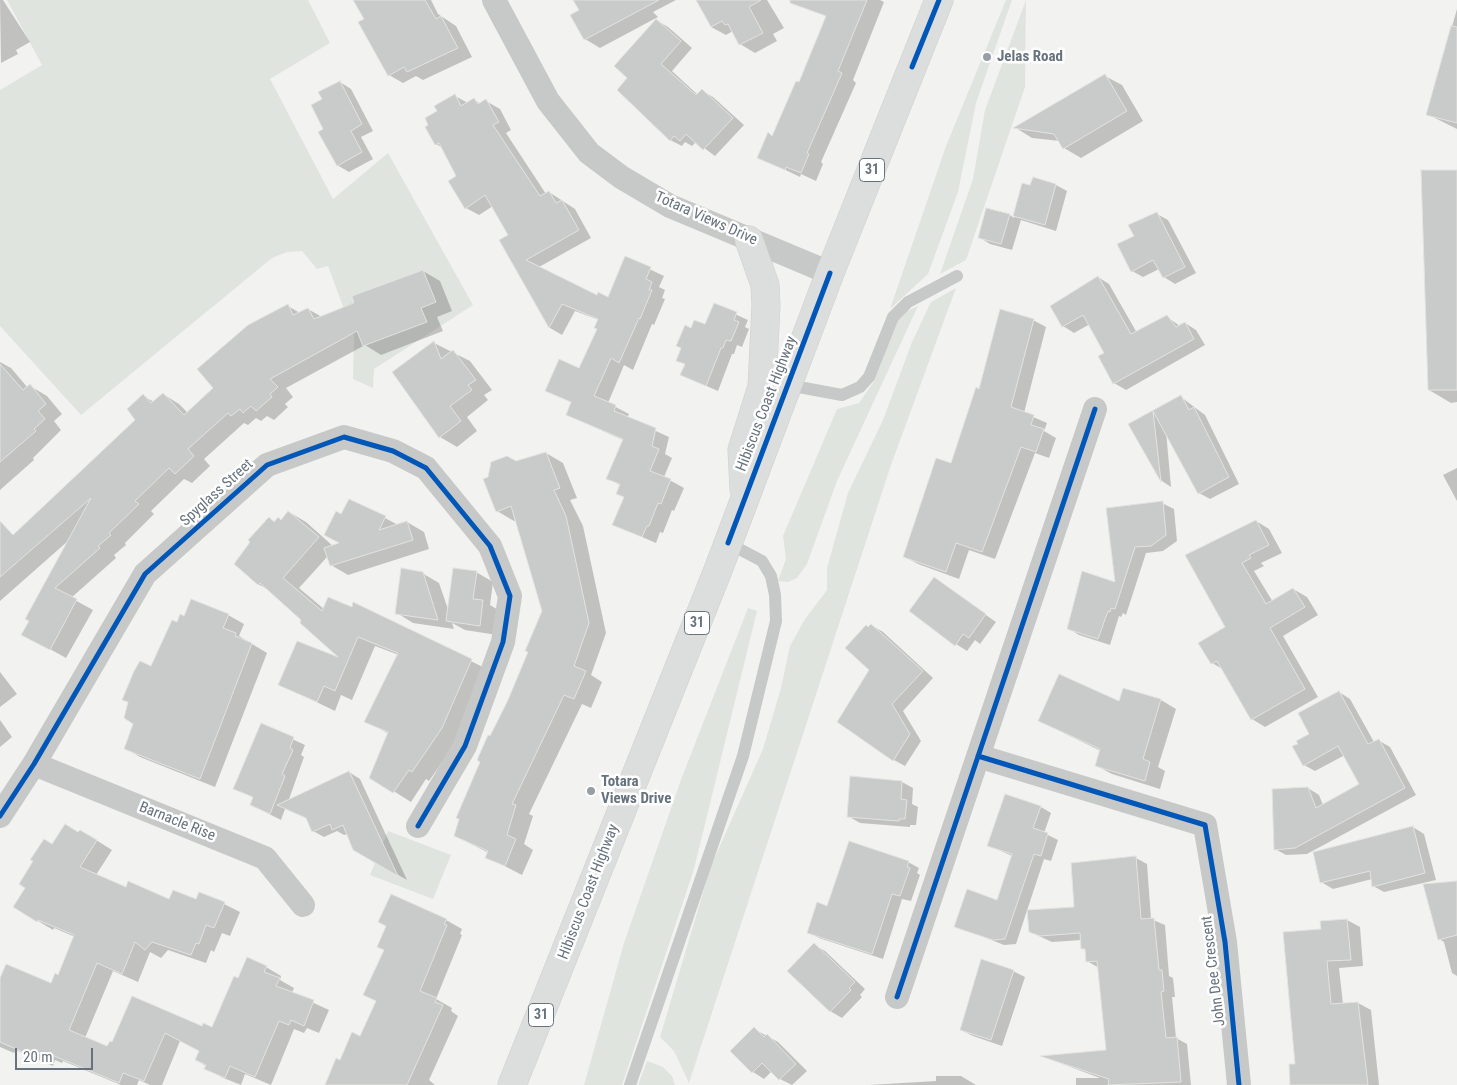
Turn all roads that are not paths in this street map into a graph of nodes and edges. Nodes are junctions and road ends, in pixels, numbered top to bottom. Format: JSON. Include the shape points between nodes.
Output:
{"nodes":[{"id":1,"x":494,"y":0,"type":"edge"},
{"id":2,"x":939,"y":0,"type":"edge"},
{"id":3,"x":749,"y":240,"type":"junction"},
{"id":4,"x":830,"y":273,"type":"junction"},
{"id":5,"x":957,"y":276,"type":"dead end"},
{"id":6,"x":788,"y":385,"type":"junction"},
{"id":7,"x":1095,"y":409,"type":"dead end"},
{"id":8,"x":745,"y":498,"type":"junction"},
{"id":9,"x":728,"y":543,"type":"junction"},
{"id":10,"x":978,"y":756,"type":"junction"},
{"id":11,"x":34,"y":764,"type":"junction"},
{"id":12,"x":0,"y":816,"type":"edge"},
{"id":13,"x":418,"y":826,"type":"dead end"},
{"id":14,"x":303,"y":905,"type":"dead end"},
{"id":15,"x":897,"y":997,"type":"dead end"},
{"id":16,"x":512,"y":1085,"type":"edge"},
{"id":17,"x":630,"y":1085,"type":"edge"},
{"id":18,"x":1239,"y":1085,"type":"edge"}],
"edges":[{"from":1,"to":3,"type":"street","name":"Totara Views Drive","via":[[548,101],[589,153],[621,177],[670,206]]},
{"from":2,"to":4,"type":"main road","name":"Hibiscus Coast Highway","number":"31"},
{"from":3,"to":4,"type":"street","name":"Totara Views Drive"},
{"from":3,"to":8,"type":"main road","via":[[765,285],[766,305],[762,387],[742,450]]},
{"from":4,"to":6,"type":"main road","name":"Hibiscus Coast Highway","number":"31"},
{"from":5,"to":6,"type":"lane","via":[[908,302],[893,317],[869,377],[860,387],[842,395]]},
{"from":6,"to":8,"type":"main road","name":"Hibiscus Coast Highway","number":"31"},
{"from":7,"to":10,"type":"street"},
{"from":8,"to":9,"type":"main road","name":"Hibiscus Coast Highway","number":"31"},
{"from":9,"to":16,"type":"main road","name":"Hibiscus Coast Highway","number":"31"},
{"from":9,"to":17,"type":"lane","via":[[762,561],[771,576],[776,621],[743,756]]},
{"from":10,"to":15,"type":"street"},
{"from":10,"to":18,"type":"street","name":"John Dee Crescent","via":[[1205,825],[1224,942]]},
{"from":11,"to":12,"type":"street","name":"Spyglass Street"},
{"from":11,"to":13,"type":"street","name":"Spyglass Street","via":[[145,574],[267,464],[344,437],[384,448],[426,468],[490,546],[510,596],[504,642],[465,746]]},
{"from":11,"to":14,"type":"street","name":"Barnacle Rise","via":[[265,858]]}]}
